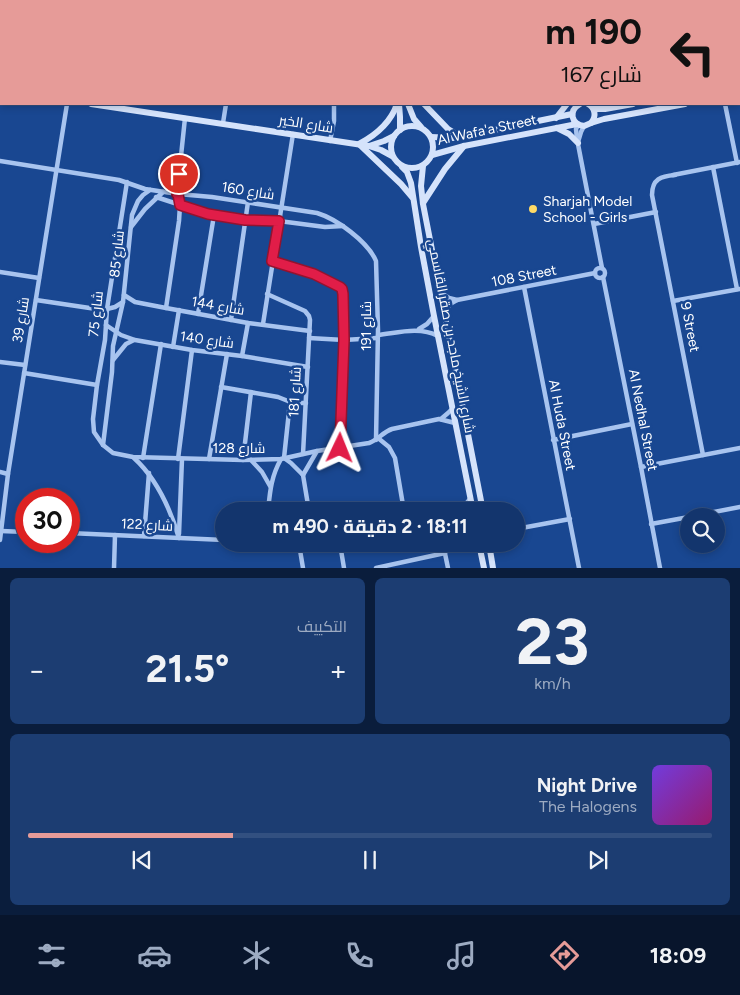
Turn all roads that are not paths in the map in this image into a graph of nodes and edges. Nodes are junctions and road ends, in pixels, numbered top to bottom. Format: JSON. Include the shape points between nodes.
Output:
{"nodes":[{"id":1,"x":67,"y":105,"type":"edge"},
{"id":2,"x":114,"y":105,"type":"edge"},
{"id":3,"x":226,"y":105,"type":"edge"},
{"id":4,"x":334,"y":105,"type":"edge"},
{"id":5,"x":398,"y":105,"type":"edge"},
{"id":6,"x":398,"y":105,"type":"edge"},
{"id":7,"x":408,"y":105,"type":"edge"},
{"id":8,"x":425,"y":105,"type":"edge"},
{"id":9,"x":566,"y":105,"type":"edge"},
{"id":10,"x":577,"y":105,"type":"edge"},
{"id":11,"x":590,"y":105,"type":"edge"},
{"id":12,"x":627,"y":105,"type":"edge"},
{"id":13,"x":680,"y":105,"type":"edge"},
{"id":14,"x":725,"y":105,"type":"edge"},
{"id":15,"x":572,"y":114,"type":"junction"},
{"id":16,"x":185,"y":118,"type":"junction"},
{"id":17,"x":556,"y":118,"type":"junction"},
{"id":18,"x":222,"y":123,"type":"junction"},
{"id":19,"x":591,"y":123,"type":"junction"},
{"id":20,"x":580,"y":125,"type":"junction"},
{"id":21,"x":421,"y":128,"type":"junction"},
{"id":22,"x":557,"y":128,"type":"junction"},
{"id":23,"x":400,"y":130,"type":"junction"},
{"id":24,"x":292,"y":134,"type":"junction"},
{"id":25,"x":394,"y":136,"type":"junction"},
{"id":26,"x":431,"y":137,"type":"junction"},
{"id":27,"x":461,"y":137,"type":"junction"},
{"id":28,"x":330,"y":140,"type":"junction"},
{"id":29,"x":578,"y":143,"type":"junction"},
{"id":30,"x":360,"y":144,"type":"junction"},
{"id":31,"x":369,"y":146,"type":"junction"},
{"id":32,"x":464,"y":146,"type":"junction"},
{"id":33,"x":432,"y":154,"type":"junction"},
{"id":34,"x":392,"y":156,"type":"junction"},
{"id":35,"x":0,"y":161,"type":"edge"},
{"id":36,"x":739,"y":162,"type":"edge"},
{"id":37,"x":402,"y":166,"type":"junction"},
{"id":38,"x":423,"y":166,"type":"junction"},
{"id":39,"x":713,"y":168,"type":"junction"},
{"id":40,"x":56,"y":170,"type":"junction"},
{"id":41,"x":127,"y":182,"type":"junction"},
{"id":42,"x":150,"y":190,"type":"junction"},
{"id":43,"x":163,"y":192,"type":"junction"},
{"id":44,"x":177,"y":194,"type":"junction"},
{"id":45,"x":412,"y":197,"type":"junction"},
{"id":46,"x":156,"y":198,"type":"junction"},
{"id":47,"x":248,"y":202,"type":"junction"},
{"id":48,"x":423,"y":204,"type":"junction"},
{"id":49,"x":180,"y":205,"type":"junction"},
{"id":50,"x":280,"y":207,"type":"junction"},
{"id":51,"x":656,"y":212,"type":"junction"},
{"id":52,"x":122,"y":213,"type":"junction"},
{"id":53,"x":132,"y":215,"type":"junction"},
{"id":54,"x":214,"y":215,"type":"junction"},
{"id":55,"x":245,"y":220,"type":"junction"},
{"id":56,"x":279,"y":221,"type":"junction"},
{"id":57,"x":594,"y":224,"type":"junction"},
{"id":58,"x":343,"y":226,"type":"junction"},
{"id":59,"x":130,"y":228,"type":"junction"},
{"id":60,"x":272,"y":261,"type":"junction"},
{"id":61,"x":602,"y":268,"type":"junction"},
{"id":62,"x":0,"y":272,"type":"edge"},
{"id":63,"x":595,"y":273,"type":"junction"},
{"id":64,"x":603,"y":277,"type":"junction"},
{"id":65,"x":39,"y":278,"type":"junction"},
{"id":66,"x":524,"y":287,"type":"junction"},
{"id":67,"x":738,"y":289,"type":"edge"},
{"id":68,"x":439,"y":291,"type":"junction"},
{"id":69,"x":268,"y":294,"type":"junction"},
{"id":70,"x":124,"y":295,"type":"junction"},
{"id":71,"x":36,"y":300,"type":"junction"},
{"id":72,"x":457,"y":300,"type":"junction"},
{"id":73,"x":673,"y":301,"type":"junction"},
{"id":74,"x":123,"y":302,"type":"junction"},
{"id":75,"x":166,"y":308,"type":"junction"},
{"id":76,"x":107,"y":309,"type":"junction"},
{"id":77,"x":179,"y":310,"type":"junction"},
{"id":78,"x":198,"y":314,"type":"junction"},
{"id":79,"x":443,"y":314,"type":"junction"},
{"id":80,"x":434,"y":316,"type":"junction"},
{"id":81,"x":231,"y":320,"type":"junction"},
{"id":82,"x":248,"y":322,"type":"junction"},
{"id":83,"x":263,"y":324,"type":"junction"},
{"id":84,"x":106,"y":325,"type":"junction"},
{"id":85,"x":418,"y":330,"type":"junction"},
{"id":86,"x":310,"y":331,"type":"junction"},
{"id":87,"x":116,"y":332,"type":"junction"},
{"id":88,"x":438,"y":336,"type":"junction"},
{"id":89,"x":378,"y":337,"type":"junction"},
{"id":90,"x":309,"y":338,"type":"junction"},
{"id":91,"x":135,"y":340,"type":"junction"},
{"id":92,"x":344,"y":340,"type":"junction"},
{"id":93,"x":161,"y":344,"type":"junction"},
{"id":94,"x":173,"y":347,"type":"junction"},
{"id":95,"x":192,"y":350,"type":"junction"},
{"id":96,"x":227,"y":354,"type":"junction"},
{"id":97,"x":242,"y":356,"type":"junction"},
{"id":98,"x":112,"y":361,"type":"junction"},
{"id":99,"x":0,"y":362,"type":"edge"},
{"id":100,"x":26,"y":365,"type":"junction"},
{"id":101,"x":308,"y":367,"type":"junction"},
{"id":102,"x":24,"y":373,"type":"junction"},
{"id":103,"x":97,"y":386,"type":"junction"},
{"id":104,"x":221,"y":387,"type":"junction"},
{"id":105,"x":252,"y":392,"type":"junction"},
{"id":106,"x":290,"y":402,"type":"junction"},
{"id":107,"x":306,"y":403,"type":"junction"},
{"id":108,"x":453,"y":408,"type":"junction"},
{"id":109,"x":439,"y":419,"type":"junction"},
{"id":110,"x":455,"y":423,"type":"junction"},
{"id":111,"x":632,"y":424,"type":"junction"},
{"id":112,"x":377,"y":439,"type":"junction"},
{"id":113,"x":554,"y":440,"type":"junction"},
{"id":114,"x":103,"y":445,"type":"junction"},
{"id":115,"x":340,"y":448,"type":"junction"},
{"id":116,"x":740,"y":448,"type":"edge"},
{"id":117,"x":317,"y":451,"type":"junction"},
{"id":118,"x":303,"y":454,"type":"junction"},
{"id":119,"x":703,"y":455,"type":"junction"},
{"id":120,"x":133,"y":457,"type":"junction"},
{"id":121,"x":143,"y":458,"type":"junction"},
{"id":122,"x":283,"y":458,"type":"junction"},
{"id":123,"x":180,"y":459,"type":"junction"},
{"id":124,"x":209,"y":460,"type":"junction"},
{"id":125,"x":243,"y":460,"type":"junction"},
{"id":126,"x":251,"y":460,"type":"junction"},
{"id":127,"x":641,"y":467,"type":"junction"},
{"id":128,"x":0,"y":472,"type":"edge"},
{"id":129,"x":149,"y":473,"type":"junction"},
{"id":130,"x":8,"y":474,"type":"junction"},
{"id":131,"x":303,"y":475,"type":"junction"},
{"id":132,"x":270,"y":486,"type":"junction"},
{"id":133,"x":470,"y":499,"type":"junction"},
{"id":134,"x":269,"y":502,"type":"edge"},
{"id":135,"x":308,"y":502,"type":"edge"},
{"id":136,"x":402,"y":502,"type":"edge"},
{"id":137,"x":468,"y":502,"type":"edge"},
{"id":138,"x":471,"y":502,"type":"edge"},
{"id":139,"x":480,"y":502,"type":"edge"},
{"id":140,"x":740,"y":507,"type":"edge"},
{"id":141,"x":725,"y":510,"type":"edge"},
{"id":142,"x":570,"y":519,"type":"junction"},
{"id":143,"x":680,"y":519,"type":"edge"},
{"id":144,"x":651,"y":524,"type":"junction"},
{"id":145,"x":525,"y":527,"type":"edge"},
{"id":146,"x":1,"y":531,"type":"edge"},
{"id":147,"x":15,"y":532,"type":"edge"},
{"id":148,"x":80,"y":534,"type":"edge"},
{"id":149,"x":115,"y":535,"type":"junction"},
{"id":150,"x":144,"y":536,"type":"junction"},
{"id":151,"x":179,"y":538,"type":"junction"},
{"id":152,"x":0,"y":540,"type":"edge"},
{"id":153,"x":215,"y":540,"type":"edge"},
{"id":154,"x":300,"y":552,"type":"edge"},
{"id":155,"x":341,"y":552,"type":"edge"},
{"id":156,"x":481,"y":552,"type":"edge"},
{"id":157,"x":491,"y":552,"type":"edge"},
{"id":158,"x":445,"y":553,"type":"joint"},
{"id":159,"x":485,"y":566,"type":"edge"},
{"id":160,"x":114,"y":568,"type":"edge"},
{"id":161,"x":303,"y":568,"type":"edge"},
{"id":162,"x":344,"y":568,"type":"edge"},
{"id":163,"x":376,"y":568,"type":"edge"},
{"id":164,"x":448,"y":568,"type":"edge"},
{"id":165,"x":493,"y":568,"type":"edge"},
{"id":166,"x":579,"y":568,"type":"edge"},
{"id":167,"x":660,"y":568,"type":"edge"}],
"edges":[{"from":1,"to":40,"type":"street","name":"شارع 39"},
{"from":2,"to":16,"type":"street","name":"شارع الخير"},
{"from":3,"to":18,"type":"street"},
{"from":4,"to":28,"type":"street"},
{"from":5,"to":23,"type":"street"},
{"from":6,"to":30,"type":"street","via":[[388,122]]},
{"from":7,"to":21,"type":"street"},
{"from":8,"to":27,"type":"street","via":[[448,129]]},
{"from":9,"to":17,"type":"street"},
{"from":10,"to":15,"type":"street"},
{"from":11,"to":12,"type":"street","via":[[605,109]]},
{"from":11,"to":19,"type":"street","via":[[595,118]]},
{"from":13,"to":19,"type":"street"},
{"from":14,"to":36,"type":"street"},
{"from":15,"to":17,"type":"street","name":"Al Wafa'a Street"},
{"from":15,"to":20,"type":"street"},
{"from":16,"to":18,"type":"street","name":"شارع الخير"},
{"from":16,"to":44,"type":"street"},
{"from":17,"to":27,"type":"street","name":"Al Wafa'a Street"},
{"from":18,"to":24,"type":"street","name":"شارع الخير"},
{"from":19,"to":20,"type":"street","name":"Al Wafa'a Street"},
{"from":20,"to":22,"type":"street","name":"Al Wafa'a Street"},
{"from":20,"to":29,"type":"street"},
{"from":21,"to":23,"type":"street","via":[[408,126]]},
{"from":21,"to":26,"type":"street"},
{"from":22,"to":29,"type":"street"},
{"from":22,"to":32,"type":"street","name":"Al Wafa'a Street"},
{"from":23,"to":25,"type":"street"},
{"from":24,"to":28,"type":"street","name":"شارع الخير"},
{"from":24,"to":50,"type":"street"},
{"from":25,"to":31,"type":"street"},
{"from":25,"to":34,"type":"street"},
{"from":26,"to":27,"type":"street","name":"Al Wafa'a Street"},
{"from":26,"to":33,"type":"street"},
{"from":28,"to":30,"type":"street","name":"شارع الخير"},
{"from":29,"to":57,"type":"street"},
{"from":30,"to":31,"type":"street","name":"شارع الخير"},
{"from":30,"to":45,"type":"street"},
{"from":31,"to":34,"type":"street","name":"شارع الخير"},
{"from":32,"to":33,"type":"street","name":"Al Wafa'a Street"},
{"from":32,"to":48,"type":"street","via":[[444,169]]},
{"from":33,"to":38,"type":"street"},
{"from":34,"to":37,"type":"street"},
{"from":35,"to":40,"type":"street","name":"شارع 160"},
{"from":36,"to":39,"type":"street"},
{"from":37,"to":38,"type":"street","via":[[413,169]]},
{"from":37,"to":45,"type":"street","name":"شارع الشيخ ماجد بن صقر القاسمي","via":[[409,177]]},
{"from":38,"to":48,"type":"street","name":"شارع الشيخ ماجد بن صقر القاسمي"},
{"from":39,"to":51,"type":"street","name":"9 Street","via":[[664,176],[655,182],[652,191]]},
{"from":39,"to":67,"type":"street"},
{"from":40,"to":41,"type":"street","name":"شارع 160"},
{"from":40,"to":65,"type":"street","name":"شارع 39"},
{"from":41,"to":42,"type":"street","name":"شارع 160"},
{"from":41,"to":52,"type":"street","name":"شارع 75"},
{"from":42,"to":43,"type":"street","name":"شارع 160"},
{"from":42,"to":53,"type":"street","name":"شارع 85","via":[[138,201]]},
{"from":43,"to":44,"type":"street","name":"شارع 160"},
{"from":43,"to":46,"type":"street"},
{"from":44,"to":47,"type":"street","name":"شارع 160"},
{"from":44,"to":49,"type":"street"},
{"from":45,"to":80,"type":"street","name":"شارع الشيخ ماجد بن صقر القاسمي"},
{"from":46,"to":49,"type":"street"},
{"from":46,"to":59,"type":"street"},
{"from":47,"to":50,"type":"street","name":"شارع 160"},
{"from":47,"to":55,"type":"street"},
{"from":48,"to":68,"type":"street","name":"شارع الشيخ ماجد بن صقر القاسمي"},
{"from":49,"to":54,"type":"street"},
{"from":49,"to":75,"type":"street"},
{"from":50,"to":56,"type":"street"},
{"from":50,"to":58,"type":"street","name":"شارع 160","via":[[317,213]]},
{"from":51,"to":57,"type":"street"},
{"from":51,"to":73,"type":"street","name":"9 Street"},
{"from":52,"to":53,"type":"street"},
{"from":52,"to":76,"type":"street","name":"شارع 75"},
{"from":53,"to":59,"type":"street","name":"شارع 85"},
{"from":54,"to":55,"type":"street"},
{"from":54,"to":78,"type":"street"},
{"from":55,"to":56,"type":"street"},
{"from":55,"to":81,"type":"street"},
{"from":56,"to":58,"type":"street"},
{"from":56,"to":60,"type":"street"},
{"from":57,"to":61,"type":"street"},
{"from":58,"to":89,"type":"street","name":"شارع 191","via":[[374,255],[376,261]]},
{"from":59,"to":70,"type":"street","name":"شارع 85"},
{"from":60,"to":69,"type":"street"},
{"from":60,"to":92,"type":"street","via":[[314,274],[342,289]]},
{"from":61,"to":63,"type":"street"},
{"from":61,"to":64,"type":"street","via":[[605,271]]},
{"from":62,"to":65,"type":"street"},
{"from":63,"to":64,"type":"street"},
{"from":63,"to":66,"type":"street","name":"108 Street"},
{"from":64,"to":111,"type":"street","name":"Al Nedhal Street"},
{"from":65,"to":71,"type":"street","name":"شارع 39"},
{"from":66,"to":72,"type":"street","name":"108 Street"},
{"from":66,"to":113,"type":"street","name":"Al Huda Street"},
{"from":67,"to":73,"type":"street"},
{"from":68,"to":72,"type":"street"},
{"from":68,"to":79,"type":"street","name":"شارع الشيخ ماجد بن صقر القاسمي"},
{"from":69,"to":83,"type":"street"},
{"from":69,"to":86,"type":"street","via":[[305,311],[310,316]]},
{"from":70,"to":74,"type":"street","name":"شارع 85"},
{"from":70,"to":75,"type":"street","name":"شارع 144","via":[[135,302]]},
{"from":71,"to":76,"type":"street"},
{"from":71,"to":100,"type":"street","name":"شارع 39"},
{"from":72,"to":79,"type":"street"},
{"from":73,"to":119,"type":"street","name":"9 Street"},
{"from":74,"to":76,"type":"street"},
{"from":74,"to":87,"type":"street","name":"شارع 85"},
{"from":75,"to":77,"type":"street","name":"شارع 144"},
{"from":76,"to":84,"type":"street","name":"شارع 75"},
{"from":77,"to":78,"type":"street","name":"شارع 144"},
{"from":77,"to":94,"type":"street"},
{"from":78,"to":81,"type":"street","name":"شارع 144"},
{"from":79,"to":139,"type":"street","name":"شارع الشيخ ماجد بن صقر القاسمي"},
{"from":80,"to":85,"type":"street"},
{"from":80,"to":88,"type":"street","name":"شارع الشيخ ماجد بن صقر القاسمي"},
{"from":81,"to":82,"type":"street","name":"شارع 144"},
{"from":82,"to":83,"type":"street","name":"شارع 144"},
{"from":82,"to":97,"type":"street"},
{"from":83,"to":86,"type":"street","name":"شارع 144"},
{"from":84,"to":87,"type":"street","name":"شارع 140"},
{"from":84,"to":103,"type":"street","name":"شارع 75"},
{"from":85,"to":88,"type":"street"},
{"from":85,"to":89,"type":"street"},
{"from":86,"to":90,"type":"street","name":"شارع 181"},
{"from":87,"to":91,"type":"street","name":"شارع 140"},
{"from":87,"to":98,"type":"street","name":"شارع 85"},
{"from":88,"to":108,"type":"street","name":"شارع الشيخ ماجد بن صقر القاسمي"},
{"from":89,"to":92,"type":"street"},
{"from":89,"to":112,"type":"street","name":"شارع 191"},
{"from":90,"to":92,"type":"street"},
{"from":90,"to":101,"type":"street","name":"شارع 181"},
{"from":91,"to":93,"type":"street","name":"شارع 140"},
{"from":91,"to":98,"type":"street","via":[[126,344]]},
{"from":92,"to":115,"type":"street"},
{"from":93,"to":94,"type":"street","name":"شارع 140"},
{"from":93,"to":121,"type":"street"},
{"from":94,"to":95,"type":"street","name":"شارع 140"},
{"from":95,"to":96,"type":"street","name":"شارع 140"},
{"from":95,"to":123,"type":"street"},
{"from":96,"to":97,"type":"street","name":"شارع 140"},
{"from":96,"to":104,"type":"street"},
{"from":97,"to":101,"type":"street","name":"شارع 140"},
{"from":98,"to":114,"type":"street","name":"شارع 85"},
{"from":99,"to":100,"type":"street"},
{"from":100,"to":102,"type":"street","name":"شارع 39"},
{"from":101,"to":107,"type":"street","name":"شارع 181"},
{"from":102,"to":103,"type":"street"},
{"from":102,"to":130,"type":"street","name":"شارع 39"},
{"from":103,"to":114,"type":"street","name":"شارع 75","via":[[93,426]]},
{"from":104,"to":105,"type":"street"},
{"from":104,"to":124,"type":"street"},
{"from":105,"to":106,"type":"street"},
{"from":105,"to":125,"type":"street"},
{"from":106,"to":107,"type":"street"},
{"from":106,"to":122,"type":"street"},
{"from":107,"to":118,"type":"street","name":"شارع 181"},
{"from":108,"to":109,"type":"street"},
{"from":108,"to":110,"type":"street","name":"شارع الشيخ ماجد بن صقر القاسمي"},
{"from":109,"to":110,"type":"street"},
{"from":109,"to":112,"type":"street","name":"شارع 128","via":[[388,430]]},
{"from":110,"to":133,"type":"street","name":"شارع الشيخ ماجد بن صقر القاسمي"},
{"from":111,"to":113,"type":"street"},
{"from":111,"to":127,"type":"street","name":"Al Nedhal Street"},
{"from":112,"to":115,"type":"street","name":"شارع 128"},
{"from":112,"to":136,"type":"street","via":[[389,447],[395,458]]},
{"from":113,"to":142,"type":"street","name":"Al Huda Street"},
{"from":114,"to":120,"type":"street","name":"شارع 128","via":[[113,452]]},
{"from":115,"to":117,"type":"street","name":"شارع 128"},
{"from":116,"to":119,"type":"street"},
{"from":117,"to":118,"type":"street","name":"شارع 128"},
{"from":117,"to":131,"type":"street"},
{"from":118,"to":122,"type":"street","name":"شارع 128"},
{"from":119,"to":127,"type":"street"},
{"from":120,"to":121,"type":"street","name":"شارع 128"},
{"from":120,"to":129,"type":"street"},
{"from":121,"to":123,"type":"street","name":"شارع 128"},
{"from":122,"to":126,"type":"street","name":"شارع 128"},
{"from":122,"to":131,"type":"street"},
{"from":122,"to":132,"type":"street"},
{"from":123,"to":124,"type":"street","name":"شارع 128"},
{"from":123,"to":151,"type":"street"},
{"from":124,"to":125,"type":"street","name":"شارع 128"},
{"from":125,"to":126,"type":"street","name":"شارع 128"},
{"from":126,"to":132,"type":"street"},
{"from":127,"to":144,"type":"street","name":"Al Nedhal Street"},
{"from":128,"to":130,"type":"street"},
{"from":129,"to":150,"type":"street"},
{"from":129,"to":151,"type":"street","via":[[170,511]]},
{"from":130,"to":146,"type":"street","name":"شارع 39"},
{"from":131,"to":135,"type":"street"},
{"from":132,"to":134,"type":"street"},
{"from":133,"to":137,"type":"street"},
{"from":133,"to":138,"type":"street","name":"شارع الشيخ ماجد بن صقر القاسمي"},
{"from":140,"to":141,"type":"street"},
{"from":142,"to":145,"type":"street"},
{"from":142,"to":166,"type":"street","name":"Al Huda Street"},
{"from":143,"to":144,"type":"street"},
{"from":144,"to":167,"type":"street","name":"Al Nedhal Street"},
{"from":146,"to":147,"type":"street"},
{"from":146,"to":152,"type":"street","name":"شارع 39"},
{"from":148,"to":149,"type":"street","name":"شارع 122"},
{"from":149,"to":150,"type":"street","name":"شارع 122"},
{"from":149,"to":160,"type":"street"},
{"from":150,"to":151,"type":"street","name":"شارع 122"},
{"from":151,"to":153,"type":"street","name":"شارع 122"},
{"from":154,"to":161,"type":"street"},
{"from":155,"to":162,"type":"street"},
{"from":156,"to":159,"type":"street"},
{"from":157,"to":165,"type":"street"},
{"from":158,"to":163,"type":"street"},
{"from":158,"to":164,"type":"street"}]}
